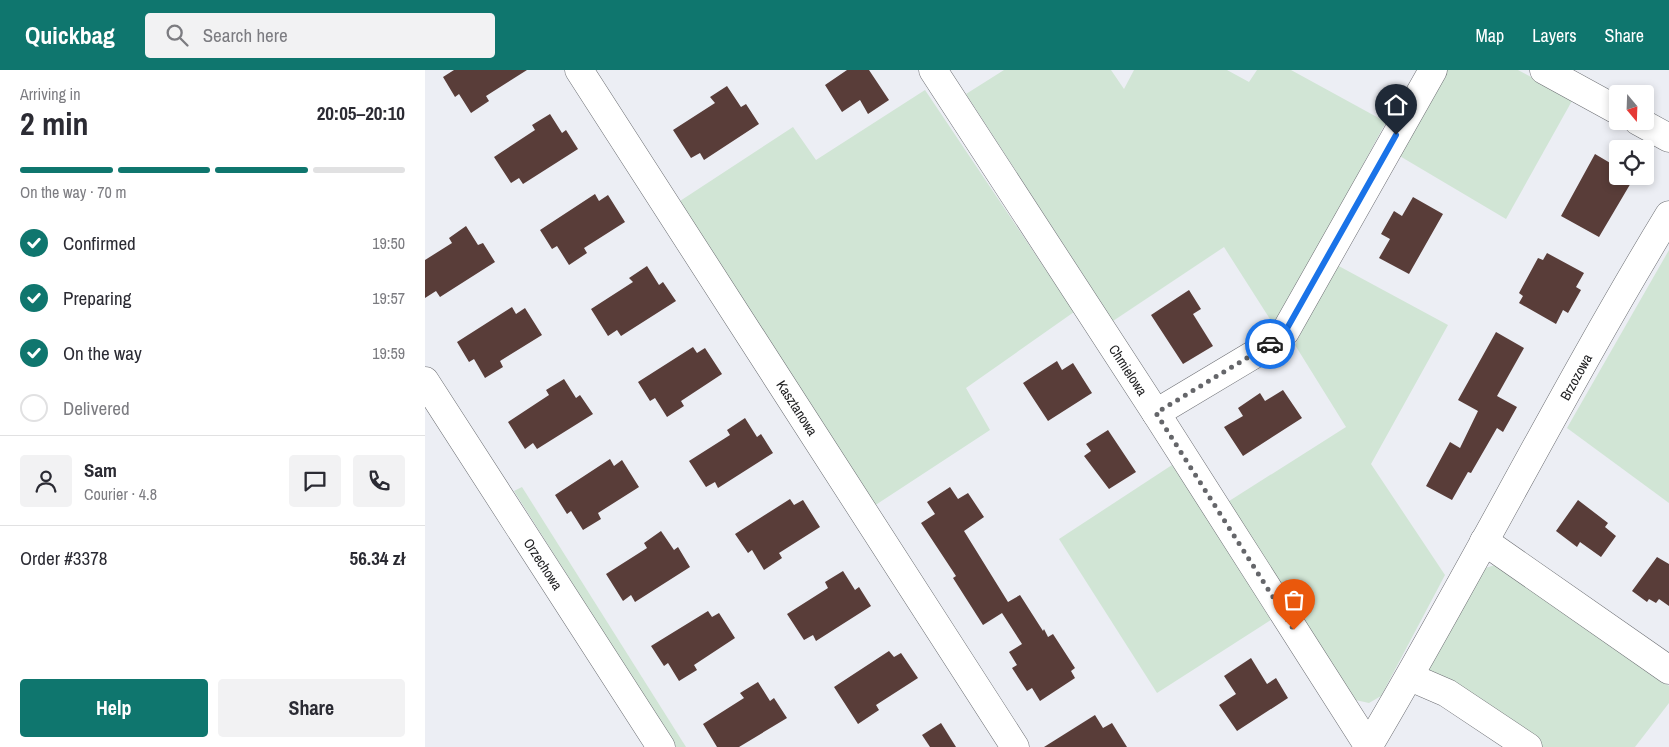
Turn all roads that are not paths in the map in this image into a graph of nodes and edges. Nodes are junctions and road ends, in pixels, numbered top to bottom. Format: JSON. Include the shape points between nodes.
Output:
{"nodes":[{"id":1,"x":579,"y":70,"type":"edge"},
{"id":2,"x":933,"y":70,"type":"edge"},
{"id":3,"x":1433,"y":70,"type":"edge"},
{"id":4,"x":1544,"y":70,"type":"edge"},
{"id":5,"x":1609,"y":106,"type":"edge"},
{"id":6,"x":1654,"y":130,"type":"edge"},
{"id":7,"x":1669,"y":138,"type":"edge"},
{"id":8,"x":1669,"y":215,"type":"edge"},
{"id":9,"x":425,"y":381,"type":"edge"},
{"id":10,"x":1156,"y":413,"type":"junction"},
{"id":11,"x":1484,"y":541,"type":"junction"},
{"id":12,"x":1669,"y":670,"type":"edge"},
{"id":13,"x":1410,"y":677,"type":"junction"},
{"id":14,"x":661,"y":747,"type":"edge"},
{"id":15,"x":1015,"y":747,"type":"edge"},
{"id":16,"x":1369,"y":747,"type":"edge"},
{"id":17,"x":1528,"y":747,"type":"edge"}],
"edges":[{"from":1,"to":15,"type":"street","name":"Kasztanowa"},
{"from":2,"to":10,"type":"street","name":"Chmielowa"},
{"from":3,"to":10,"type":"street","via":[[1285,332],[1268,346]]},
{"from":4,"to":5,"type":"street"},
{"from":6,"to":7,"type":"street"},
{"from":8,"to":11,"type":"street","name":"Brzozowa"},
{"from":9,"to":14,"type":"street","name":"Orzechowa"},
{"from":10,"to":16,"type":"street","name":"Chmielowa"},
{"from":11,"to":12,"type":"street"},
{"from":11,"to":13,"type":"street","name":"Brzozowa"},
{"from":13,"to":16,"type":"street","name":"Brzozowa"},
{"from":13,"to":17,"type":"street","via":[[1447,693]]}]}
